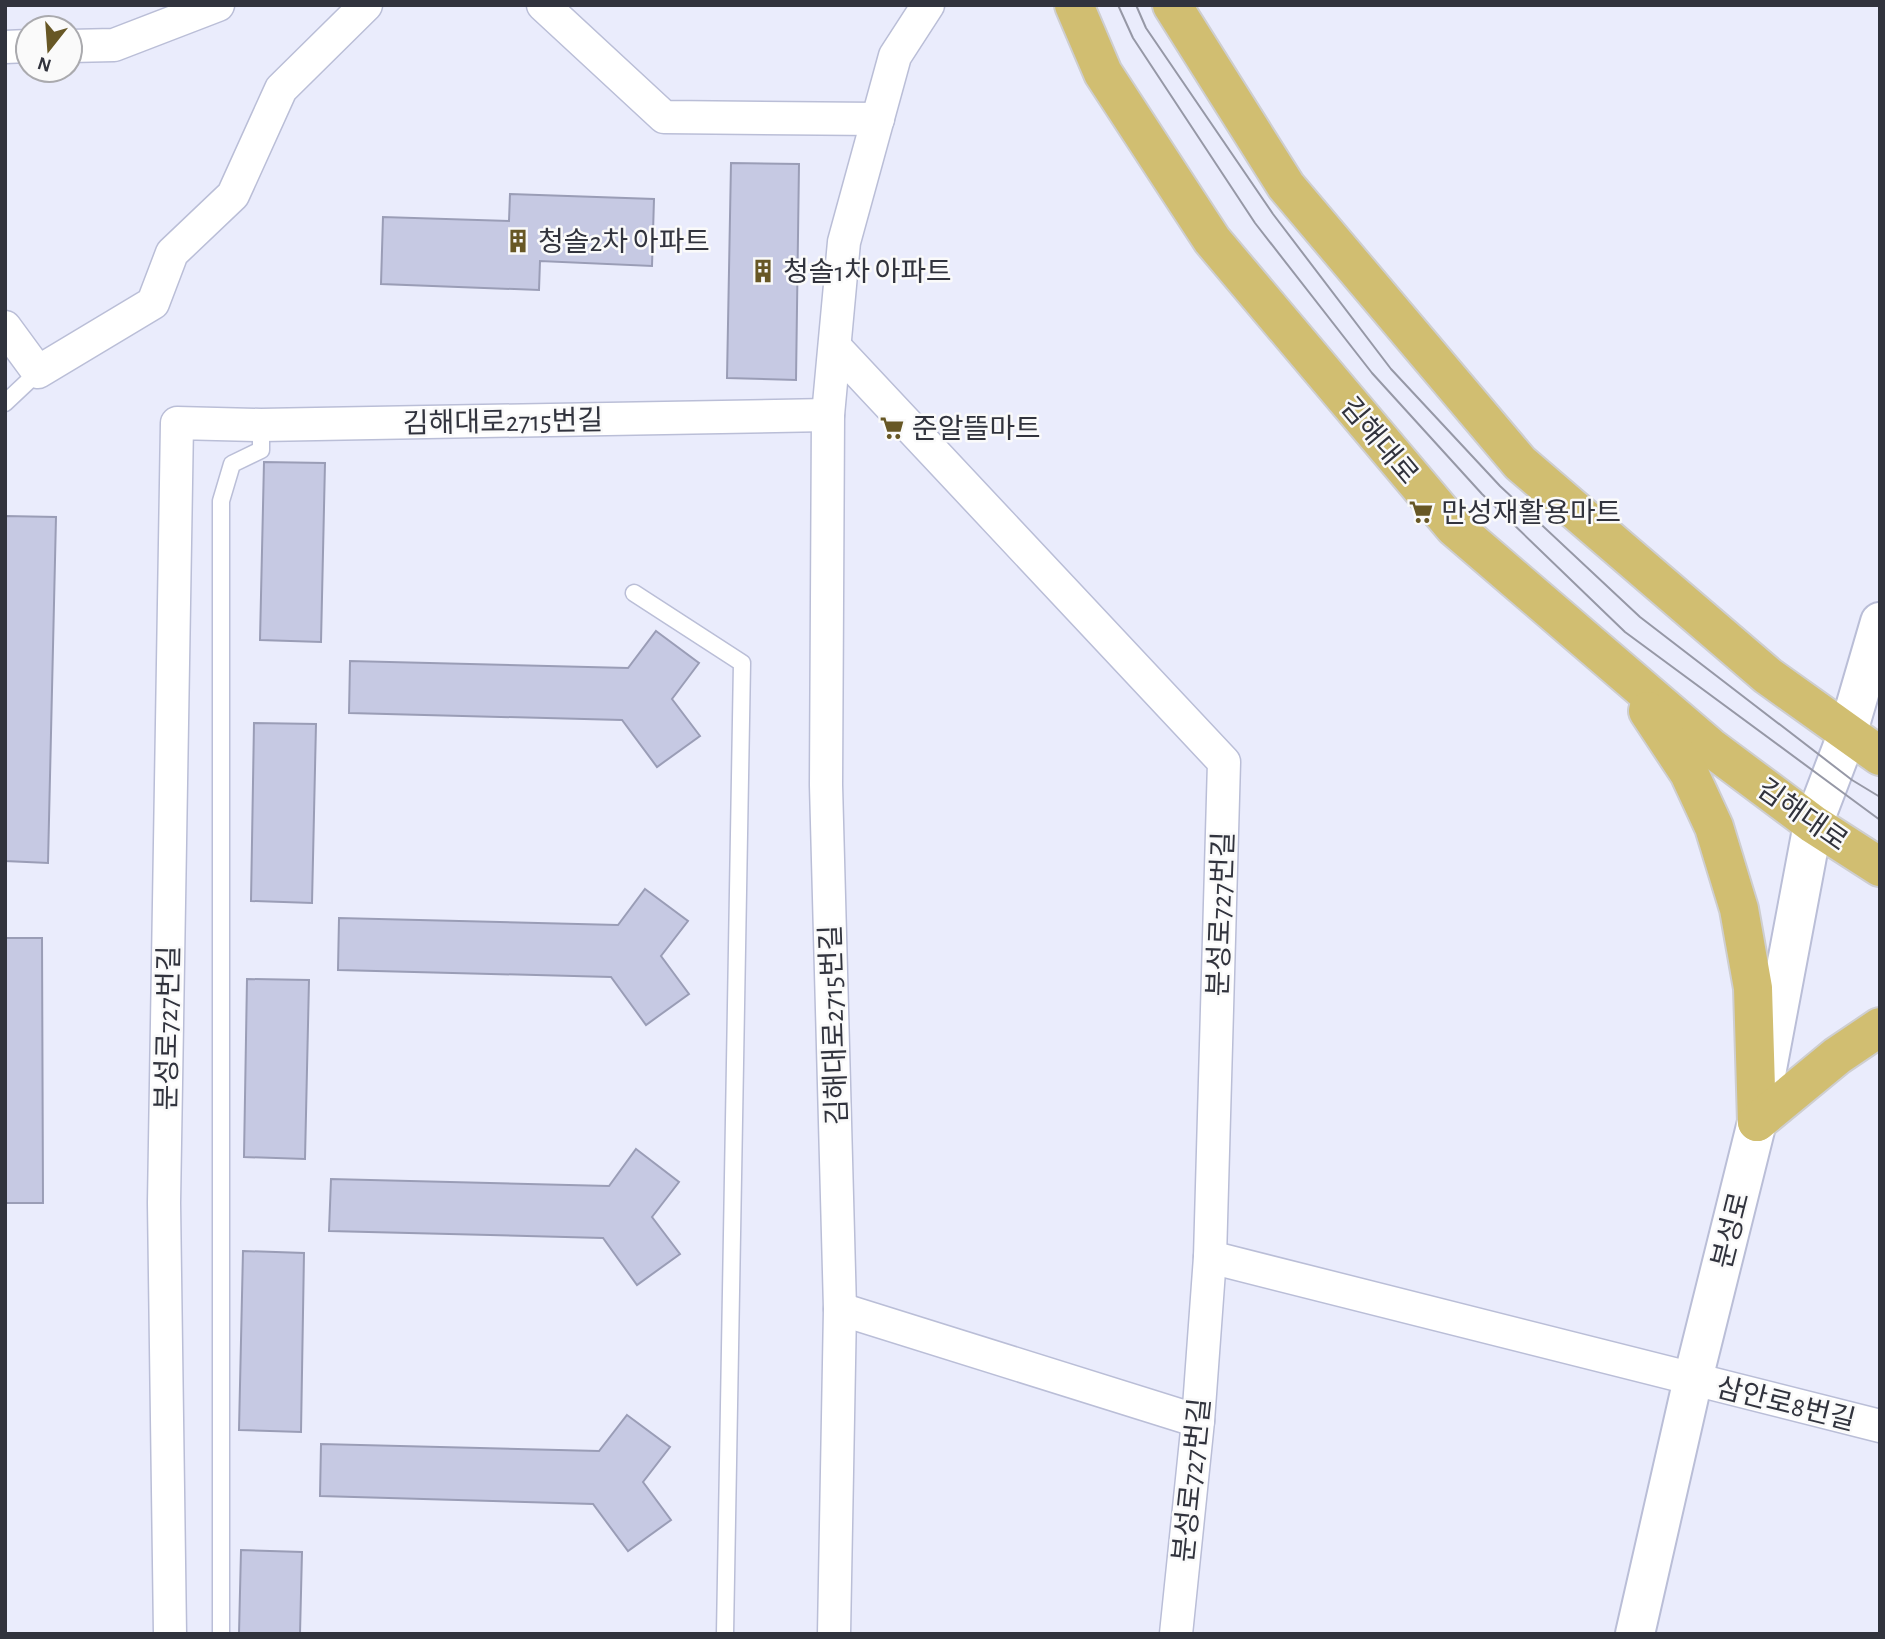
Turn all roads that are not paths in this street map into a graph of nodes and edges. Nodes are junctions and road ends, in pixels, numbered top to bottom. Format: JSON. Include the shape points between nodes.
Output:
{"nodes":[{"id":1,"x":218,"y":5,"type":"edge"},
{"id":2,"x":366,"y":5,"type":"edge"},
{"id":3,"x":543,"y":5,"type":"edge"},
{"id":4,"x":928,"y":5,"type":"edge"},
{"id":5,"x":1074,"y":5,"type":"edge"},
{"id":6,"x":1172,"y":5,"type":"edge"},
{"id":7,"x":84,"y":46,"type":"edge"},
{"id":8,"x":878,"y":119,"type":"junction"},
{"id":9,"x":5,"y":327,"type":"edge"},
{"id":10,"x":835,"y":347,"type":"junction"},
{"id":11,"x":38,"y":372,"type":"junction"},
{"id":12,"x":5,"y":403,"type":"edge"},
{"id":13,"x":828,"y":415,"type":"junction"},
{"id":14,"x":177,"y":423,"type":"joint"},
{"id":15,"x":261,"y":425,"type":"junction"},
{"id":16,"x":634,"y":593,"type":"dead end"},
{"id":17,"x":1880,"y":622,"type":"edge"},
{"id":18,"x":1627,"y":677,"type":"junction"},
{"id":19,"x":1847,"y":735,"type":"junction"},
{"id":20,"x":1880,"y":756,"type":"edge"},
{"id":21,"x":1813,"y":824,"type":"junction"},
{"id":22,"x":1880,"y":867,"type":"edge"},
{"id":23,"x":1880,"y":1027,"type":"edge"},
{"id":24,"x":1757,"y":1122,"type":"junction"},
{"id":25,"x":1210,"y":1257,"type":"junction"},
{"id":26,"x":840,"y":1309,"type":"junction"},
{"id":27,"x":1693,"y":1379,"type":"junction"},
{"id":28,"x":1198,"y":1421,"type":"junction"},
{"id":29,"x":1880,"y":1426,"type":"edge"},
{"id":30,"x":170,"y":1634,"type":"edge"},
{"id":31,"x":221,"y":1634,"type":"edge"},
{"id":32,"x":725,"y":1634,"type":"edge"},
{"id":33,"x":834,"y":1634,"type":"edge"},
{"id":34,"x":1176,"y":1634,"type":"edge"},
{"id":35,"x":1635,"y":1634,"type":"edge"}],
"edges":[{"from":1,"to":7,"type":"street","via":[[114,45]]},
{"from":2,"to":11,"type":"street","via":[[281,89],[233,195],[172,253],[153,303]]},
{"from":3,"to":8,"type":"street","via":[[664,117]]},
{"from":4,"to":8,"type":"street","name":"김해대로2715번길","via":[[895,56]]},
{"from":5,"to":18,"type":"main road","name":"김해대로","via":[[1103,73],[1212,240],[1454,527]]},
{"from":6,"to":19,"type":"main road","via":[[1286,186],[1520,463],[1768,676]]},
{"from":8,"to":10,"type":"street","name":"김해대로2715번길","via":[[844,242]]},
{"from":9,"to":11,"type":"street"},
{"from":10,"to":13,"type":"street","name":"김해대로2715번길"},
{"from":10,"to":25,"type":"street","name":"분성로727번길","via":[[1224,762]]},
{"from":11,"to":12,"type":"lane"},
{"from":13,"to":15,"type":"street","name":"김해대로2715번길"},
{"from":13,"to":26,"type":"street","name":"김해대로2715번길","via":[[826,785]]},
{"from":14,"to":15,"type":"street","name":"김해대로2715번길"},
{"from":14,"to":30,"type":"street","name":"분성로727번길","via":[[164,1203]]},
{"from":15,"to":31,"type":"lane","via":[[261,450],[232,464],[221,501]]},
{"from":16,"to":32,"type":"lane","via":[[741,663]]},
{"from":17,"to":19,"type":"main road","name":"분성로"},
{"from":18,"to":21,"type":"main road","name":"김해대로"},
{"from":18,"to":24,"type":"main road","via":[[1699,795],[1714,827],[1739,909],[1753,988]]},
{"from":19,"to":20,"type":"main road"},
{"from":19,"to":21,"type":"main road","name":"분성로"},
{"from":21,"to":22,"type":"main road","name":"김해대로"},
{"from":21,"to":24,"type":"main road","name":"분성로"},
{"from":23,"to":24,"type":"main road"},
{"from":24,"to":27,"type":"main road","name":"분성로"},
{"from":25,"to":27,"type":"street","name":"삼안로8번길"},
{"from":25,"to":28,"type":"street","name":"분성로727번길"},
{"from":26,"to":28,"type":"street"},
{"from":26,"to":33,"type":"street","name":"김해대로2715번길"},
{"from":27,"to":29,"type":"street","name":"삼안로8번길"},
{"from":27,"to":35,"type":"main road","name":"분성로"},
{"from":28,"to":34,"type":"street","name":"분성로727번길"}]}
